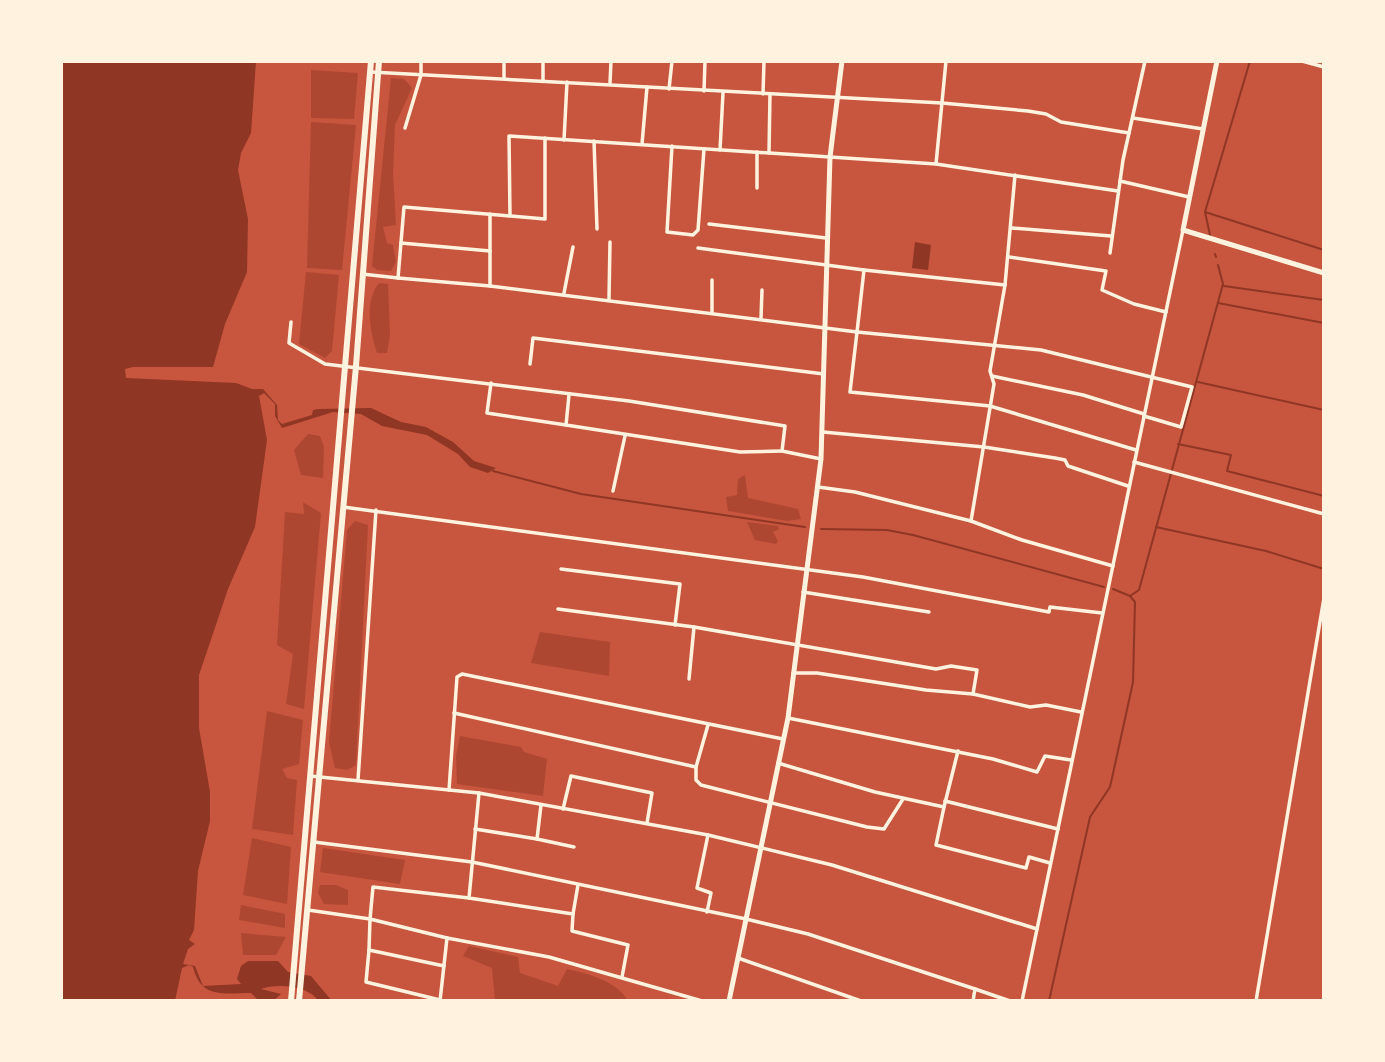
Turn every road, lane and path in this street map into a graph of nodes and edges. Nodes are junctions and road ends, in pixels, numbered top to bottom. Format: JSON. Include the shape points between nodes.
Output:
{"nodes":[{"id":1,"x":371,"y":61,"type":"edge"},
{"id":2,"x":379,"y":61,"type":"edge"},
{"id":3,"x":421,"y":61,"type":"edge"},
{"id":4,"x":505,"y":61,"type":"edge"},
{"id":5,"x":543,"y":61,"type":"edge"},
{"id":6,"x":611,"y":61,"type":"edge"},
{"id":7,"x":672,"y":61,"type":"edge"},
{"id":8,"x":705,"y":61,"type":"edge"},
{"id":9,"x":764,"y":61,"type":"edge"},
{"id":10,"x":842,"y":61,"type":"edge"},
{"id":11,"x":946,"y":61,"type":"edge"},
{"id":12,"x":1145,"y":61,"type":"edge"},
{"id":13,"x":1217,"y":61,"type":"edge"},
{"id":14,"x":1302,"y":61,"type":"edge"},
{"id":15,"x":1324,"y":67,"type":"edge"},
{"id":16,"x":374,"y":72,"type":"junction"},
{"id":17,"x":421,"y":75,"type":"junction"},
{"id":18,"x":504,"y":78,"type":"junction"},
{"id":19,"x":543,"y":81,"type":"junction"},
{"id":20,"x":567,"y":82,"type":"junction"},
{"id":21,"x":610,"y":83,"type":"junction"},
{"id":22,"x":647,"y":87,"type":"junction"},
{"id":23,"x":669,"y":89,"type":"junction"},
{"id":24,"x":704,"y":92,"type":"junction"},
{"id":25,"x":723,"y":93,"type":"junction"},
{"id":26,"x":763,"y":94,"type":"junction"},
{"id":27,"x":770,"y":94,"type":"junction"},
{"id":28,"x":837,"y":96,"type":"junction"},
{"id":29,"x":942,"y":103,"type":"junction"},
{"id":30,"x":1133,"y":118,"type":"junction"},
{"id":31,"x":405,"y":128,"type":"dead end"},
{"id":32,"x":1203,"y":129,"type":"junction"},
{"id":33,"x":1129,"y":133,"type":"junction"},
{"id":34,"x":545,"y":138,"type":"junction"},
{"id":35,"x":564,"y":140,"type":"junction"},
{"id":36,"x":594,"y":141,"type":"junction"},
{"id":37,"x":642,"y":144,"type":"junction"},
{"id":38,"x":672,"y":146,"type":"junction"},
{"id":39,"x":704,"y":149,"type":"junction"},
{"id":40,"x":720,"y":150,"type":"junction"},
{"id":41,"x":757,"y":152,"type":"junction"},
{"id":42,"x":769,"y":153,"type":"junction"},
{"id":43,"x":830,"y":157,"type":"junction"},
{"id":44,"x":936,"y":164,"type":"junction"},
{"id":45,"x":1014,"y":175,"type":"junction"},
{"id":46,"x":1120,"y":181,"type":"junction"},
{"id":47,"x":757,"y":188,"type":"dead end"},
{"id":48,"x":1118,"y":191,"type":"junction"},
{"id":49,"x":1189,"y":197,"type":"junction"},
{"id":50,"x":490,"y":214,"type":"junction"},
{"id":51,"x":510,"y":216,"type":"junction"},
{"id":52,"x":709,"y":224,"type":"dead end"},
{"id":53,"x":1012,"y":228,"type":"junction"},
{"id":54,"x":597,"y":229,"type":"dead end"},
{"id":55,"x":1183,"y":230,"type":"junction"},
{"id":56,"x":1111,"y":236,"type":"junction"},
{"id":57,"x":826,"y":238,"type":"junction"},
{"id":58,"x":610,"y":242,"type":"dead end"},
{"id":59,"x":401,"y":243,"type":"junction"},
{"id":60,"x":573,"y":247,"type":"dead end"},
{"id":61,"x":698,"y":248,"type":"dead end"},
{"id":62,"x":490,"y":251,"type":"junction"},
{"id":63,"x":1110,"y":253,"type":"dead end"},
{"id":64,"x":1009,"y":257,"type":"junction"},
{"id":65,"x":826,"y":265,"type":"junction"},
{"id":66,"x":864,"y":270,"type":"junction"},
{"id":67,"x":1324,"y":273,"type":"edge"},
{"id":68,"x":362,"y":274,"type":"junction"},
{"id":69,"x":398,"y":278,"type":"junction"},
{"id":70,"x":712,"y":280,"type":"dead end"},
{"id":71,"x":1005,"y":285,"type":"junction"},
{"id":72,"x":491,"y":286,"type":"junction"},
{"id":73,"x":762,"y":290,"type":"dead end"},
{"id":74,"x":564,"y":294,"type":"junction"},
{"id":75,"x":609,"y":300,"type":"junction"},
{"id":76,"x":712,"y":312,"type":"junction"},
{"id":77,"x":1166,"y":312,"type":"junction"},
{"id":78,"x":761,"y":318,"type":"junction"},
{"id":79,"x":291,"y":322,"type":"dead end"},
{"id":80,"x":825,"y":326,"type":"junction"},
{"id":81,"x":857,"y":332,"type":"junction"},
{"id":82,"x":993,"y":344,"type":"junction"},
{"id":83,"x":530,"y":364,"type":"dead end"},
{"id":84,"x":345,"y":365,"type":"junction"},
{"id":85,"x":356,"y":366,"type":"junction"},
{"id":86,"x":824,"y":374,"type":"junction"},
{"id":87,"x":992,"y":376,"type":"junction"},
{"id":88,"x":1152,"y":377,"type":"junction"},
{"id":89,"x":491,"y":383,"type":"junction"},
{"id":90,"x":569,"y":395,"type":"junction"},
{"id":91,"x":990,"y":407,"type":"junction"},
{"id":92,"x":1144,"y":415,"type":"junction"},
{"id":93,"x":566,"y":425,"type":"junction"},
{"id":94,"x":823,"y":432,"type":"junction"},
{"id":95,"x":625,"y":436,"type":"junction"},
{"id":96,"x":984,"y":447,"type":"junction"},
{"id":97,"x":1136,"y":450,"type":"junction"},
{"id":98,"x":782,"y":451,"type":"junction"},
{"id":99,"x":821,"y":459,"type":"junction"},
{"id":100,"x":1134,"y":462,"type":"junction"},
{"id":101,"x":1128,"y":486,"type":"junction"},
{"id":102,"x":817,"y":487,"type":"junction"},
{"id":103,"x":613,"y":491,"type":"dead end"},
{"id":104,"x":341,"y":507,"type":"junction"},
{"id":105,"x":376,"y":510,"type":"junction"},
{"id":106,"x":1324,"y":514,"type":"edge"},
{"id":107,"x":971,"y":522,"type":"junction"},
{"id":108,"x":1113,"y":566,"type":"junction"},
{"id":109,"x":561,"y":569,"type":"dead end"},
{"id":110,"x":806,"y":570,"type":"junction"},
{"id":111,"x":803,"y":592,"type":"junction"},
{"id":112,"x":1324,"y":598,"type":"edge"},
{"id":113,"x":558,"y":609,"type":"dead end"},
{"id":114,"x":929,"y":612,"type":"dead end"},
{"id":115,"x":1102,"y":613,"type":"junction"},
{"id":116,"x":675,"y":625,"type":"junction"},
{"id":117,"x":694,"y":628,"type":"junction"},
{"id":118,"x":797,"y":646,"type":"junction"},
{"id":119,"x":793,"y":673,"type":"junction"},
{"id":120,"x":689,"y":679,"type":"dead end"},
{"id":121,"x":973,"y":694,"type":"junction"},
{"id":122,"x":1081,"y":712,"type":"junction"},
{"id":123,"x":454,"y":713,"type":"junction"},
{"id":124,"x":788,"y":718,"type":"junction"},
{"id":125,"x":708,"y":725,"type":"junction"},
{"id":126,"x":784,"y":739,"type":"junction"},
{"id":127,"x":958,"y":751,"type":"junction"},
{"id":128,"x":1071,"y":760,"type":"junction"},
{"id":129,"x":778,"y":763,"type":"junction"},
{"id":130,"x":696,"y":767,"type":"junction"},
{"id":131,"x":314,"y":776,"type":"junction"},
{"id":132,"x":358,"y":780,"type":"junction"},
{"id":133,"x":449,"y":790,"type":"junction"},
{"id":134,"x":479,"y":793,"type":"junction"},
{"id":135,"x":903,"y":799,"type":"junction"},
{"id":136,"x":771,"y":801,"type":"junction"},
{"id":137,"x":946,"y":801,"type":"junction"},
{"id":138,"x":541,"y":805,"type":"junction"},
{"id":139,"x":944,"y":807,"type":"junction"},
{"id":140,"x":563,"y":809,"type":"junction"},
{"id":141,"x":647,"y":823,"type":"junction"},
{"id":142,"x":475,"y":829,"type":"junction"},
{"id":143,"x":1058,"y":829,"type":"junction"},
{"id":144,"x":708,"y":835,"type":"junction"},
{"id":145,"x":537,"y":839,"type":"junction"},
{"id":146,"x":312,"y":842,"type":"junction"},
{"id":147,"x":761,"y":846,"type":"junction"},
{"id":148,"x":574,"y":847,"type":"dead end"},
{"id":149,"x":472,"y":862,"type":"junction"},
{"id":150,"x":1051,"y":863,"type":"junction"},
{"id":151,"x":578,"y":884,"type":"junction"},
{"id":152,"x":468,"y":898,"type":"junction"},
{"id":153,"x":306,"y":910,"type":"junction"},
{"id":154,"x":707,"y":912,"type":"junction"},
{"id":155,"x":573,"y":914,"type":"junction"},
{"id":156,"x":370,"y":919,"type":"junction"},
{"id":157,"x":746,"y":919,"type":"junction"},
{"id":158,"x":1037,"y":929,"type":"junction"},
{"id":159,"x":447,"y":938,"type":"junction"},
{"id":160,"x":369,"y":950,"type":"junction"},
{"id":161,"x":737,"y":958,"type":"junction"},
{"id":162,"x":444,"y":966,"type":"junction"},
{"id":163,"x":297,"y":972,"type":"junction"},
{"id":164,"x":622,"y":977,"type":"junction"},
{"id":165,"x":975,"y":989,"type":"junction"},
{"id":166,"x":440,"y":1000,"type":"edge"},
{"id":167,"x":291,"y":1001,"type":"edge"},
{"id":168,"x":299,"y":1001,"type":"edge"},
{"id":169,"x":702,"y":1001,"type":"edge"},
{"id":170,"x":729,"y":1001,"type":"edge"},
{"id":171,"x":862,"y":1001,"type":"edge"},
{"id":172,"x":973,"y":1001,"type":"edge"},
{"id":173,"x":1010,"y":1001,"type":"edge"},
{"id":174,"x":1022,"y":1001,"type":"edge"},
{"id":175,"x":1256,"y":1001,"type":"edge"}],
"edges":[{"from":1,"to":16,"type":"highway"},
{"from":2,"to":16,"type":"highway"},
{"from":3,"to":17,"type":"street"},
{"from":4,"to":18,"type":"street"},
{"from":5,"to":19,"type":"street"},
{"from":6,"to":21,"type":"street"},
{"from":7,"to":23,"type":"street"},
{"from":8,"to":24,"type":"street"},
{"from":9,"to":26,"type":"street"},
{"from":10,"to":28,"type":"street"},
{"from":11,"to":29,"type":"street"},
{"from":12,"to":30,"type":"street"},
{"from":13,"to":32,"type":"street"},
{"from":14,"to":15,"type":"street"},
{"from":16,"to":17,"type":"street"},
{"from":16,"to":68,"type":"highway"},
{"from":16,"to":84,"type":"highway"},
{"from":17,"to":18,"type":"street"},
{"from":17,"to":31,"type":"street"},
{"from":18,"to":19,"type":"street"},
{"from":19,"to":20,"type":"street"},
{"from":20,"to":21,"type":"street"},
{"from":20,"to":35,"type":"street"},
{"from":21,"to":22,"type":"street"},
{"from":22,"to":23,"type":"street"},
{"from":22,"to":37,"type":"street"},
{"from":23,"to":24,"type":"street"},
{"from":24,"to":25,"type":"street"},
{"from":25,"to":26,"type":"street"},
{"from":25,"to":40,"type":"street"},
{"from":26,"to":27,"type":"street"},
{"from":27,"to":28,"type":"street"},
{"from":27,"to":42,"type":"street"},
{"from":28,"to":29,"type":"street"},
{"from":28,"to":43,"type":"street"},
{"from":29,"to":33,"type":"street","via":[[1046,114],[1061,122]]},
{"from":29,"to":44,"type":"street"},
{"from":30,"to":32,"type":"street"},
{"from":30,"to":33,"type":"street"},
{"from":32,"to":49,"type":"street"},
{"from":33,"to":46,"type":"street"},
{"from":34,"to":35,"type":"street"},
{"from":34,"to":51,"type":"street","via":[[509,136]]},
{"from":34,"to":51,"type":"street","via":[[545,219]]},
{"from":35,"to":36,"type":"street"},
{"from":36,"to":37,"type":"street"},
{"from":36,"to":54,"type":"street"},
{"from":37,"to":38,"type":"street"},
{"from":38,"to":39,"type":"street"},
{"from":38,"to":39,"type":"street","via":[[667,232],[693,235],[698,230]]},
{"from":39,"to":40,"type":"street"},
{"from":40,"to":41,"type":"street"},
{"from":41,"to":42,"type":"street"},
{"from":41,"to":47,"type":"street"},
{"from":42,"to":43,"type":"street"},
{"from":43,"to":44,"type":"street"},
{"from":43,"to":57,"type":"street"},
{"from":44,"to":45,"type":"street"},
{"from":45,"to":48,"type":"street"},
{"from":45,"to":53,"type":"street"},
{"from":46,"to":48,"type":"street"},
{"from":46,"to":49,"type":"street"},
{"from":48,"to":56,"type":"street"},
{"from":49,"to":55,"type":"street"},
{"from":50,"to":51,"type":"street"},
{"from":50,"to":59,"type":"street","via":[[404,207]]},
{"from":50,"to":62,"type":"street"},
{"from":52,"to":57,"type":"street"},
{"from":53,"to":56,"type":"street"},
{"from":53,"to":64,"type":"street"},
{"from":55,"to":67,"type":"street"},
{"from":55,"to":77,"type":"street"},
{"from":56,"to":63,"type":"street"},
{"from":57,"to":65,"type":"street"},
{"from":58,"to":75,"type":"street"},
{"from":59,"to":62,"type":"street"},
{"from":59,"to":69,"type":"street"},
{"from":60,"to":74,"type":"street"},
{"from":61,"to":65,"type":"street"},
{"from":62,"to":72,"type":"street"},
{"from":64,"to":71,"type":"street"},
{"from":64,"to":77,"type":"street","via":[[1106,271],[1102,290]]},
{"from":65,"to":66,"type":"street"},
{"from":65,"to":80,"type":"street"},
{"from":66,"to":71,"type":"street"},
{"from":66,"to":81,"type":"street"},
{"from":68,"to":69,"type":"street"},
{"from":68,"to":85,"type":"highway"},
{"from":69,"to":72,"type":"street"},
{"from":70,"to":76,"type":"street"},
{"from":71,"to":82,"type":"street"},
{"from":72,"to":74,"type":"street"},
{"from":73,"to":78,"type":"street"},
{"from":74,"to":75,"type":"street"},
{"from":75,"to":76,"type":"street"},
{"from":76,"to":78,"type":"street"},
{"from":77,"to":88,"type":"street"},
{"from":78,"to":80,"type":"street"},
{"from":79,"to":84,"type":"street","via":[[289,343],[325,364]]},
{"from":80,"to":81,"type":"street"},
{"from":80,"to":86,"type":"street"},
{"from":81,"to":82,"type":"street"},
{"from":81,"to":91,"type":"street","via":[[850,392]]},
{"from":82,"to":87,"type":"street"},
{"from":82,"to":88,"type":"street","via":[[1073,356]]},
{"from":83,"to":86,"type":"street","via":[[533,338]]},
{"from":84,"to":85,"type":"street"},
{"from":84,"to":131,"type":"highway"},
{"from":85,"to":89,"type":"street"},
{"from":85,"to":104,"type":"highway"},
{"from":86,"to":94,"type":"street"},
{"from":87,"to":91,"type":"street"},
{"from":87,"to":92,"type":"street","via":[[1083,395]]},
{"from":88,"to":92,"type":"street"},
{"from":88,"to":92,"type":"street","via":[[1192,387],[1181,427]]},
{"from":89,"to":90,"type":"street"},
{"from":89,"to":93,"type":"street","via":[[486,412]]},
{"from":90,"to":93,"type":"street"},
{"from":90,"to":98,"type":"street","via":[[785,426]]},
{"from":91,"to":96,"type":"street"},
{"from":91,"to":97,"type":"street"},
{"from":92,"to":97,"type":"street"},
{"from":93,"to":95,"type":"street"},
{"from":94,"to":96,"type":"street"},
{"from":94,"to":99,"type":"street"},
{"from":95,"to":98,"type":"street","via":[[740,452]]},
{"from":95,"to":103,"type":"street"},
{"from":96,"to":101,"type":"street","via":[[1065,460],[1068,466]]},
{"from":96,"to":107,"type":"street"},
{"from":97,"to":100,"type":"street"},
{"from":98,"to":99,"type":"street"},
{"from":99,"to":102,"type":"street"},
{"from":100,"to":101,"type":"street"},
{"from":100,"to":106,"type":"street"},
{"from":101,"to":108,"type":"street"},
{"from":102,"to":107,"type":"street","via":[[855,492]]},
{"from":102,"to":110,"type":"street"},
{"from":104,"to":105,"type":"street"},
{"from":104,"to":131,"type":"highway"},
{"from":105,"to":110,"type":"street"},
{"from":105,"to":132,"type":"street"},
{"from":107,"to":108,"type":"street"},
{"from":108,"to":115,"type":"street"},
{"from":109,"to":116,"type":"street","via":[[680,584]]},
{"from":110,"to":111,"type":"street"},
{"from":110,"to":115,"type":"street","via":[[968,594],[1031,610],[1049,612],[1050,607]]},
{"from":111,"to":114,"type":"street"},
{"from":111,"to":118,"type":"street"},
{"from":112,"to":175,"type":"street"},
{"from":113,"to":116,"type":"street"},
{"from":115,"to":122,"type":"street"},
{"from":116,"to":117,"type":"street"},
{"from":117,"to":118,"type":"street"},
{"from":117,"to":120,"type":"street"},
{"from":118,"to":119,"type":"street"},
{"from":118,"to":121,"type":"street","via":[[936,670],[951,666],[977,670]]},
{"from":119,"to":121,"type":"street"},
{"from":119,"to":124,"type":"street"},
{"from":121,"to":122,"type":"street"},
{"from":122,"to":128,"type":"street"},
{"from":123,"to":125,"type":"street","via":[[457,677],[462,674]]},
{"from":123,"to":130,"type":"street"},
{"from":123,"to":133,"type":"street"},
{"from":124,"to":126,"type":"street"},
{"from":124,"to":127,"type":"street"},
{"from":125,"to":126,"type":"street"},
{"from":125,"to":130,"type":"street"},
{"from":126,"to":129,"type":"street"},
{"from":127,"to":128,"type":"street","via":[[1037,772],[1045,756]]},
{"from":127,"to":137,"type":"street"},
{"from":128,"to":143,"type":"street"},
{"from":129,"to":135,"type":"street"},
{"from":129,"to":136,"type":"street"},
{"from":130,"to":136,"type":"street","via":[[701,785]]},
{"from":131,"to":132,"type":"street"},
{"from":131,"to":146,"type":"highway"},
{"from":131,"to":163,"type":"highway"},
{"from":132,"to":133,"type":"street"},
{"from":133,"to":134,"type":"street"},
{"from":134,"to":138,"type":"street"},
{"from":134,"to":142,"type":"street"},
{"from":135,"to":136,"type":"street","via":[[884,829]]},
{"from":135,"to":139,"type":"street"},
{"from":136,"to":147,"type":"street"},
{"from":137,"to":139,"type":"street"},
{"from":137,"to":143,"type":"street"},
{"from":138,"to":140,"type":"street"},
{"from":138,"to":145,"type":"street"},
{"from":139,"to":150,"type":"street","via":[[936,845],[1026,869],[1029,857]]},
{"from":140,"to":141,"type":"street"},
{"from":140,"to":141,"type":"street","via":[[571,776],[652,793]]},
{"from":141,"to":144,"type":"street"},
{"from":142,"to":145,"type":"street"},
{"from":142,"to":149,"type":"street"},
{"from":143,"to":150,"type":"street"},
{"from":144,"to":147,"type":"street"},
{"from":144,"to":154,"type":"street","via":[[697,888],[711,893]]},
{"from":145,"to":148,"type":"street"},
{"from":146,"to":149,"type":"street"},
{"from":146,"to":153,"type":"highway"},
{"from":147,"to":157,"type":"street"},
{"from":147,"to":158,"type":"street"},
{"from":149,"to":151,"type":"street"},
{"from":149,"to":152,"type":"street"},
{"from":150,"to":158,"type":"street"},
{"from":151,"to":154,"type":"street"},
{"from":151,"to":155,"type":"street"},
{"from":152,"to":155,"type":"street"},
{"from":152,"to":156,"type":"street","via":[[373,887]]},
{"from":153,"to":156,"type":"street"},
{"from":153,"to":163,"type":"highway"},
{"from":154,"to":157,"type":"street"},
{"from":155,"to":164,"type":"street","via":[[572,931],[628,946]]},
{"from":156,"to":159,"type":"street"},
{"from":156,"to":160,"type":"street"},
{"from":157,"to":161,"type":"street"},
{"from":157,"to":165,"type":"street","via":[[808,934]]},
{"from":158,"to":174,"type":"street"},
{"from":159,"to":162,"type":"street"},
{"from":159,"to":164,"type":"street","via":[[549,957]]},
{"from":160,"to":162,"type":"street"},
{"from":160,"to":166,"type":"street","via":[[366,982]]},
{"from":161,"to":170,"type":"street"},
{"from":161,"to":171,"type":"street"},
{"from":162,"to":166,"type":"street"},
{"from":163,"to":167,"type":"highway"},
{"from":163,"to":168,"type":"highway"},
{"from":164,"to":169,"type":"street"},
{"from":165,"to":172,"type":"street"},
{"from":165,"to":173,"type":"street"}]}
